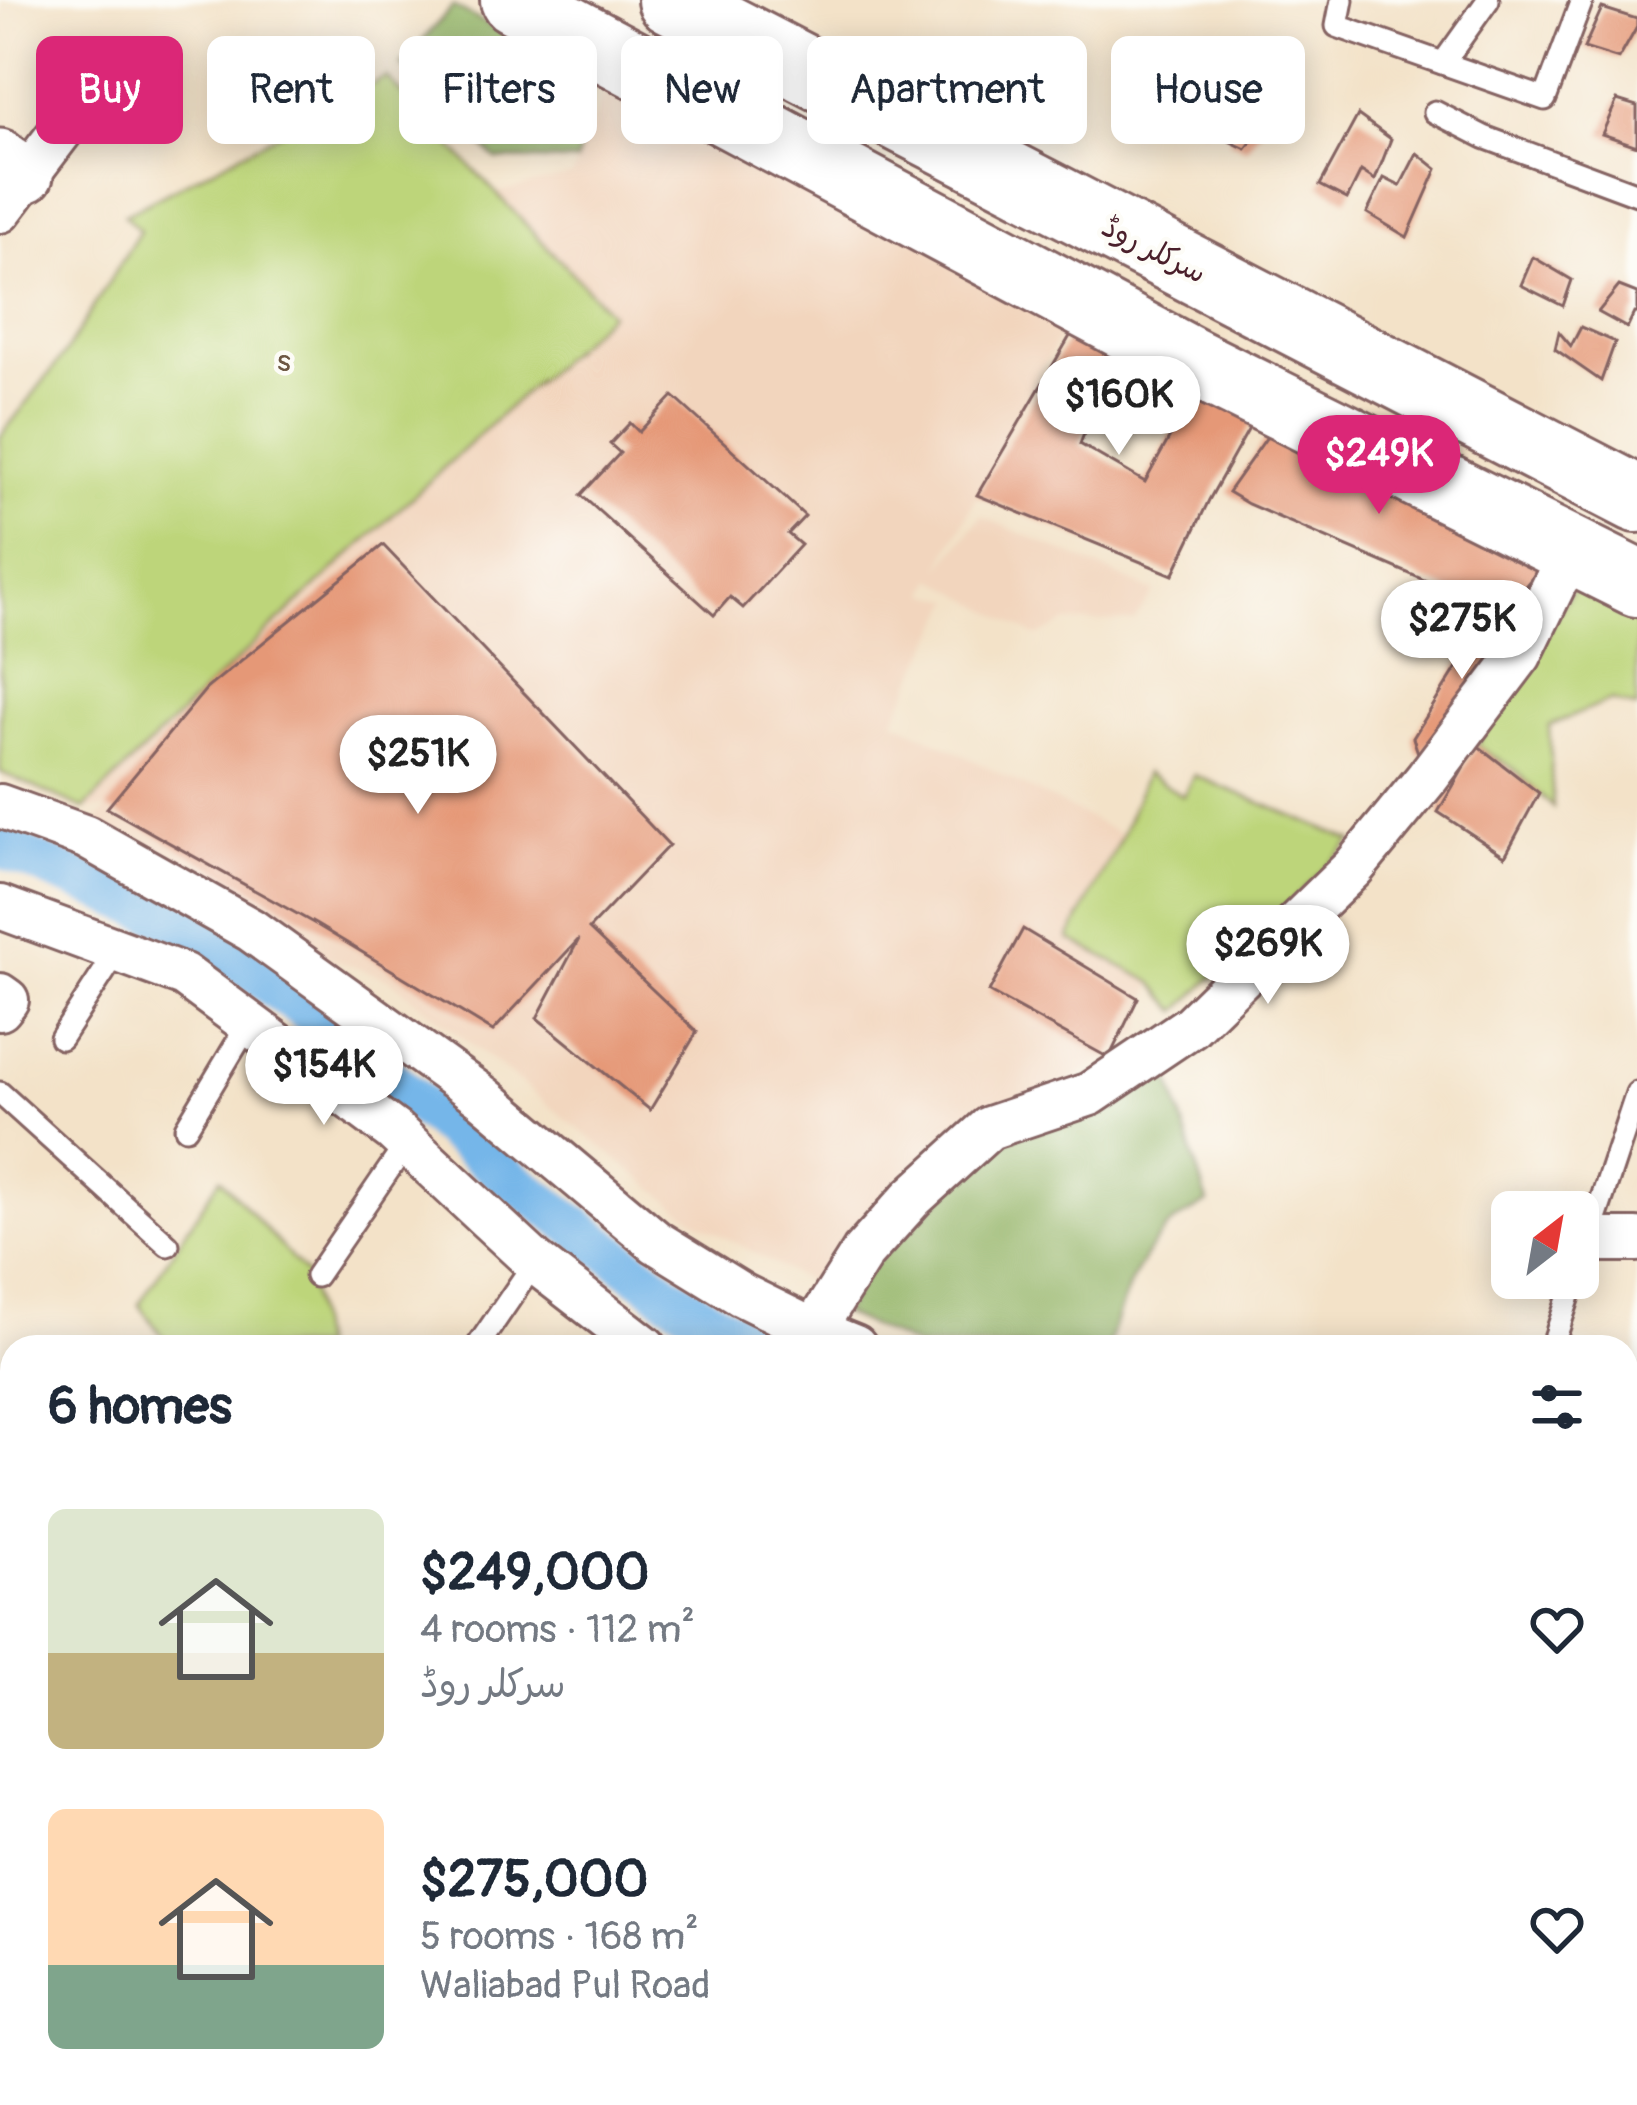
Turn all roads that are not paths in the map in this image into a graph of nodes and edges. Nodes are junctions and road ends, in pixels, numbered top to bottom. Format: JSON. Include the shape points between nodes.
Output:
{"nodes":[{"id":1,"x":514,"y":0,"type":"edge"},
{"id":2,"x":671,"y":0,"type":"edge"},
{"id":3,"x":1342,"y":0,"type":"edge"},
{"id":4,"x":1488,"y":0,"type":"edge"},
{"id":5,"x":1582,"y":0,"type":"edge"},
{"id":6,"x":1443,"y":63,"type":"junction"},
{"id":7,"x":1435,"y":112,"type":"dead end"},
{"id":8,"x":46,"y":144,"type":"edge"},
{"id":9,"x":9,"y":180,"type":"edge"},
{"id":10,"x":1637,"y":194,"type":"edge"},
{"id":11,"x":1620,"y":491,"type":"edge"},
{"id":12,"x":1570,"y":552,"type":"junction"},
{"id":13,"x":1637,"y":583,"type":"edge"},
{"id":14,"x":0,"y":806,"type":"edge"},
{"id":15,"x":0,"y":907,"type":"edge"},
{"id":16,"x":118,"y":950,"type":"junction"},
{"id":17,"x":0,"y":995,"type":"edge"},
{"id":18,"x":0,"y":1010,"type":"edge"},
{"id":19,"x":250,"y":1023,"type":"junction"},
{"id":20,"x":61,"y":1038,"type":"dead end"},
{"id":21,"x":0,"y":1093,"type":"edge"},
{"id":22,"x":1637,"y":1093,"type":"edge"},
{"id":23,"x":186,"y":1128,"type":"dead end"},
{"id":24,"x":407,"y":1143,"type":"junction"},
{"id":25,"x":1599,"y":1206,"type":"edge"},
{"id":26,"x":1637,"y":1240,"type":"edge"},
{"id":27,"x":167,"y":1245,"type":"dead end"},
{"id":28,"x":1599,"y":1255,"type":"edge"},
{"id":29,"x":535,"y":1262,"type":"junction"},
{"id":30,"x":316,"y":1276,"type":"dead end"},
{"id":31,"x":1568,"y":1299,"type":"edge"},
{"id":32,"x":485,"y":1335,"type":"edge"},
{"id":33,"x":629,"y":1335,"type":"edge"},
{"id":34,"x":802,"y":1335,"type":"edge"},
{"id":35,"x":811,"y":1335,"type":"edge"},
{"id":36,"x":1556,"y":1335,"type":"edge"}],
"edges":[{"from":1,"to":12,"type":"main road","via":[[1191,361]]},
{"from":2,"to":11,"type":"main road","name":"سرکلر روڈ"},
{"from":3,"to":6,"type":"lane","via":[[1337,26]]},
{"from":4,"to":6,"type":"lane"},
{"from":5,"to":6,"type":"lane","via":[[1545,99]]},
{"from":7,"to":10,"type":"lane"},
{"from":8,"to":9,"type":"street"},
{"from":11,"to":12,"type":"main road"},
{"from":12,"to":13,"type":"main road"},
{"from":12,"to":35,"type":"street","via":[[1520,655],[1353,868],[1191,1026],[1090,1094],[989,1128],[863,1252]]},
{"from":14,"to":34,"type":"street","via":[[86,837],[251,930],[483,1097],[656,1242]]},
{"from":15,"to":16,"type":"street"},
{"from":16,"to":19,"type":"street","via":[[184,975]]},
{"from":16,"to":20,"type":"lane"},
{"from":17,"to":18,"type":"street","via":[[7,1000]]},
{"from":19,"to":23,"type":"lane"},
{"from":19,"to":24,"type":"street"},
{"from":21,"to":27,"type":"lane"},
{"from":22,"to":25,"type":"lane"},
{"from":24,"to":29,"type":"street"},
{"from":24,"to":30,"type":"lane"},
{"from":26,"to":28,"type":"street"},
{"from":29,"to":32,"type":"lane"},
{"from":29,"to":33,"type":"street"},
{"from":31,"to":36,"type":"lane"}]}
